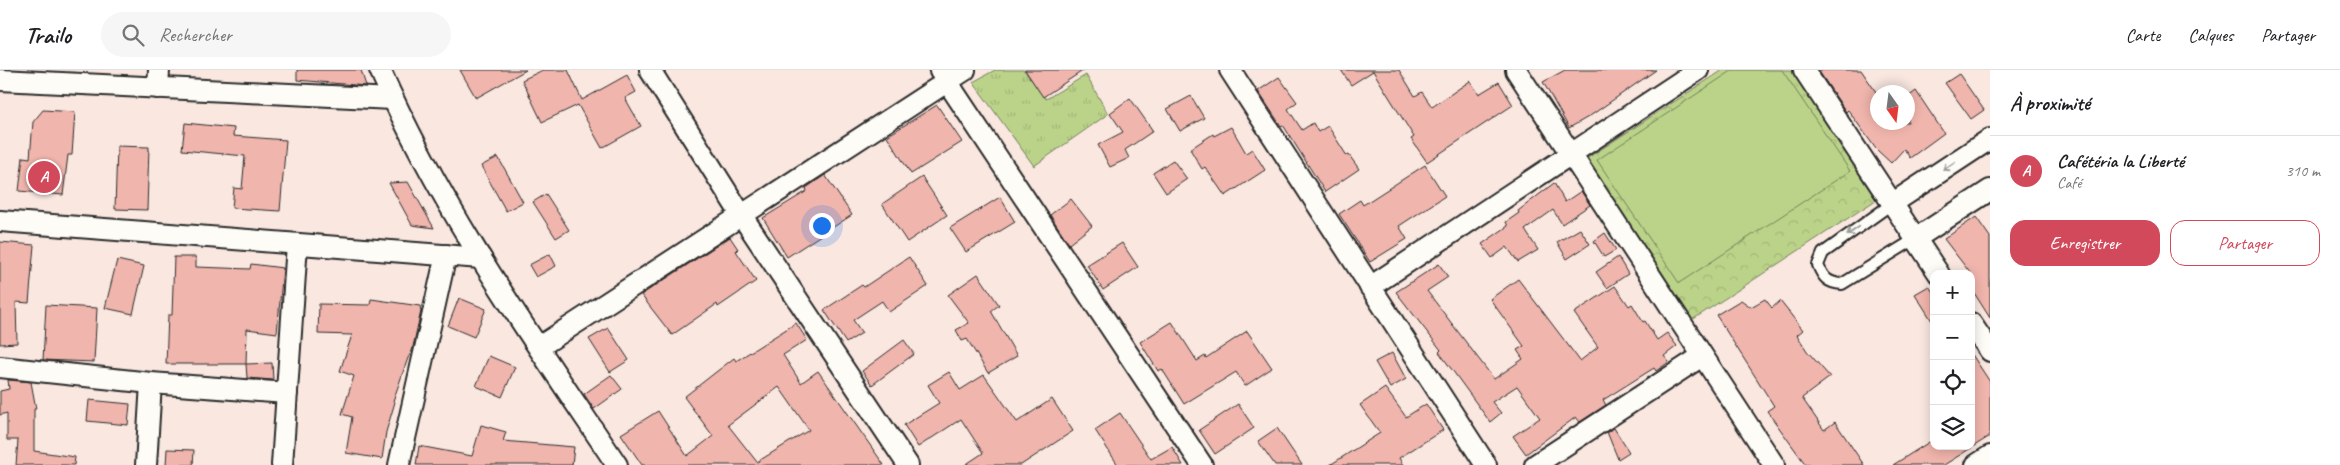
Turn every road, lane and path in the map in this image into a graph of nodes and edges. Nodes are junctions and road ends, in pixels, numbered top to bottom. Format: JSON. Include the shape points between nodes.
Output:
{"nodes":[{"id":1,"x":380,"y":70,"type":"edge"},
{"id":2,"x":650,"y":70,"type":"edge"},
{"id":3,"x":965,"y":70,"type":"edge"},
{"id":4,"x":1230,"y":70,"type":"edge"},
{"id":5,"x":1516,"y":70,"type":"edge"},
{"id":6,"x":1698,"y":70,"type":"edge"},
{"id":7,"x":1804,"y":70,"type":"edge"},
{"id":8,"x":943,"y":76,"type":"edge"},
{"id":9,"x":11,"y":77,"type":"edge"},
{"id":10,"x":158,"y":79,"type":"edge"},
{"id":11,"x":393,"y":99,"type":"junction"},
{"id":12,"x":1990,"y":139,"type":"edge"},
{"id":13,"x":1570,"y":154,"type":"junction"},
{"id":14,"x":1990,"y":190,"type":"edge"},
{"id":15,"x":1893,"y":203,"type":"junction"},
{"id":16,"x":742,"y":216,"type":"junction"},
{"id":17,"x":0,"y":221,"type":"edge"},
{"id":18,"x":1915,"y":239,"type":"junction"},
{"id":19,"x":297,"y":244,"type":"junction"},
{"id":20,"x":446,"y":256,"type":"junction"},
{"id":21,"x":482,"y":258,"type":"junction"},
{"id":22,"x":1936,"y":270,"type":"edge"},
{"id":23,"x":1370,"y":287,"type":"junction"},
{"id":24,"x":1975,"y":329,"type":"edge"},
{"id":25,"x":539,"y":348,"type":"junction"},
{"id":26,"x":1990,"y":351,"type":"edge"},
{"id":27,"x":1702,"y":356,"type":"junction"},
{"id":28,"x":0,"y":367,"type":"edge"},
{"id":29,"x":151,"y":383,"type":"junction"},
{"id":30,"x":287,"y":393,"type":"junction"},
{"id":31,"x":1990,"y":456,"type":"edge"},
{"id":32,"x":146,"y":465,"type":"edge"},
{"id":33,"x":282,"y":465,"type":"edge"},
{"id":34,"x":400,"y":465,"type":"edge"},
{"id":35,"x":617,"y":465,"type":"edge"},
{"id":36,"x":908,"y":465,"type":"edge"},
{"id":37,"x":1202,"y":465,"type":"edge"},
{"id":38,"x":1486,"y":465,"type":"edge"},
{"id":39,"x":1535,"y":465,"type":"edge"},
{"id":40,"x":1774,"y":465,"type":"edge"},
{"id":41,"x":1976,"y":465,"type":"edge"}],
"edges":[{"from":1,"to":11,"type":"street"},
{"from":2,"to":16,"type":"street"},
{"from":3,"to":8,"type":"street"},
{"from":4,"to":23,"type":"street"},
{"from":5,"to":13,"type":"street"},
{"from":6,"to":13,"type":"street"},
{"from":7,"to":15,"type":"street"},
{"from":8,"to":16,"type":"street"},
{"from":8,"to":37,"type":"street"},
{"from":9,"to":10,"type":"street"},
{"from":10,"to":11,"type":"street"},
{"from":11,"to":21,"type":"street"},
{"from":12,"to":15,"type":"street","one_way":true},
{"from":13,"to":23,"type":"street"},
{"from":13,"to":27,"type":"street"},
{"from":14,"to":18,"type":"street"},
{"from":15,"to":18,"type":"street"},
{"from":15,"to":18,"type":"lane","one_way":true,"via":[[1823,253],[1818,266],[1823,276],[1831,284],[1842,284]]},
{"from":16,"to":25,"type":"street"},
{"from":16,"to":36,"type":"street"},
{"from":17,"to":19,"type":"street"},
{"from":18,"to":22,"type":"street"},
{"from":19,"to":20,"type":"street"},
{"from":19,"to":30,"type":"street"},
{"from":20,"to":21,"type":"street"},
{"from":20,"to":34,"type":"street"},
{"from":21,"to":25,"type":"street"},
{"from":23,"to":38,"type":"street"},
{"from":24,"to":26,"type":"street"},
{"from":25,"to":35,"type":"street"},
{"from":27,"to":39,"type":"street"},
{"from":27,"to":40,"type":"street"},
{"from":28,"to":29,"type":"street"},
{"from":29,"to":30,"type":"street"},
{"from":29,"to":32,"type":"street"},
{"from":30,"to":33,"type":"street"},
{"from":31,"to":41,"type":"street"}]}
